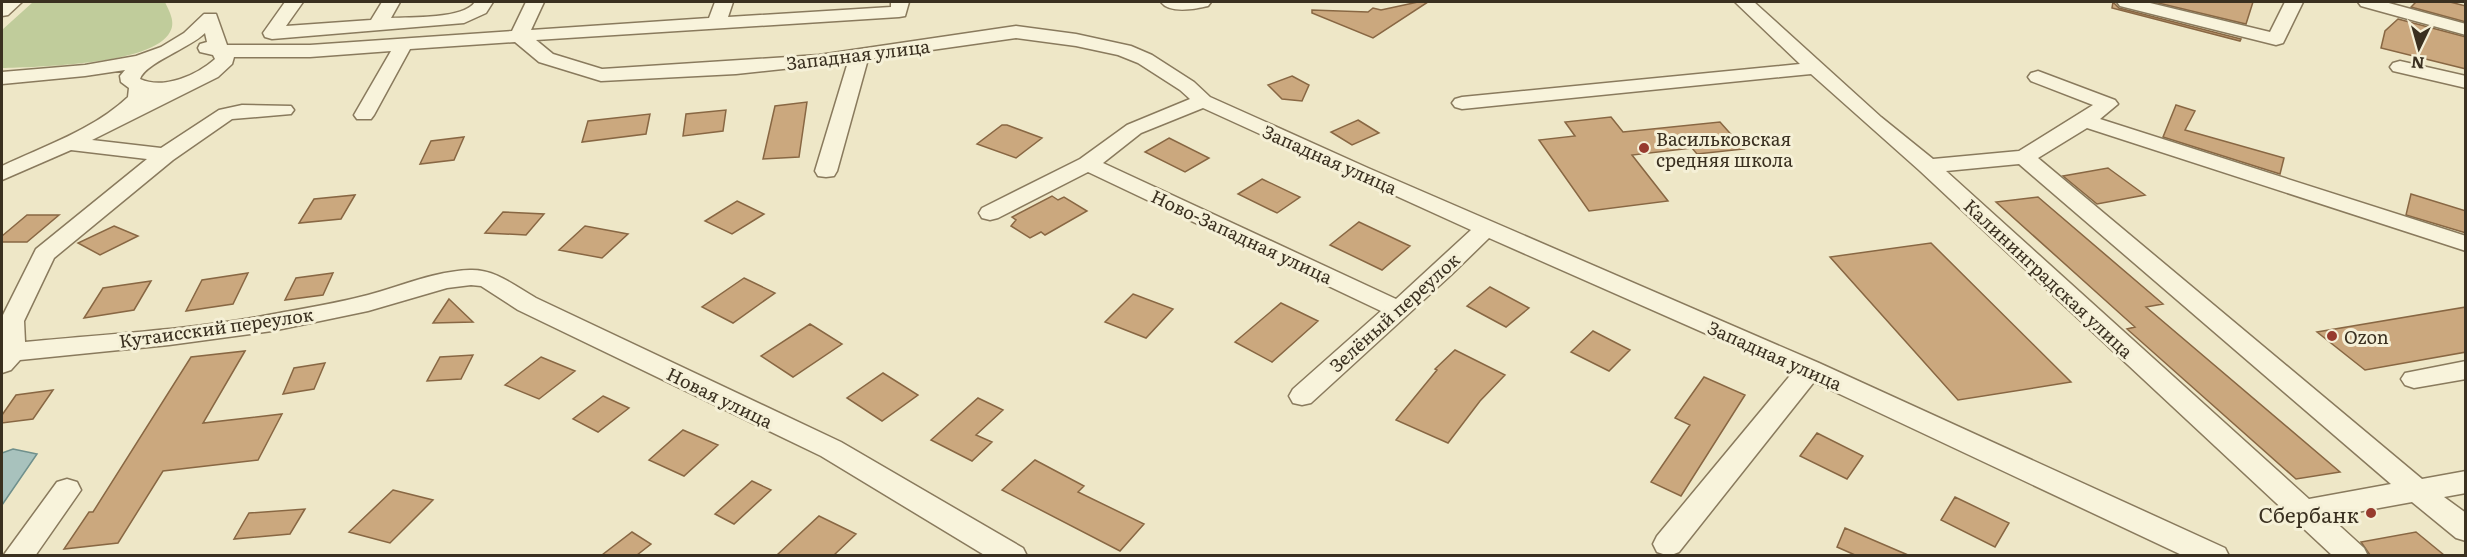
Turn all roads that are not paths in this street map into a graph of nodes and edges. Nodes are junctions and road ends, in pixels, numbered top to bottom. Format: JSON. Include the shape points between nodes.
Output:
{"nodes":[{"id":1,"x":13,"y":2,"type":"edge"},
{"id":2,"x":294,"y":2,"type":"edge"},
{"id":3,"x":391,"y":2,"type":"edge"},
{"id":4,"x":484,"y":2,"type":"edge"},
{"id":5,"x":535,"y":2,"type":"edge"},
{"id":6,"x":724,"y":2,"type":"edge"},
{"id":7,"x":900,"y":2,"type":"edge"},
{"id":8,"x":1170,"y":2,"type":"edge"},
{"id":9,"x":1202,"y":2,"type":"edge"},
{"id":10,"x":1744,"y":2,"type":"edge"},
{"id":11,"x":2126,"y":2,"type":"edge"},
{"id":12,"x":2182,"y":2,"type":"edge"},
{"id":13,"x":2294,"y":2,"type":"edge"},
{"id":14,"x":2367,"y":2,"type":"edge"},
{"id":15,"x":208,"y":10,"type":"edge"},
{"id":16,"x":2,"y":11,"type":"edge"},
{"id":17,"x":378,"y":24,"type":"junction"},
{"id":18,"x":717,"y":25,"type":"junction"},
{"id":19,"x":2282,"y":26,"type":"junction"},
{"id":20,"x":2466,"y":30,"type":"edge"},
{"id":21,"x":519,"y":36,"type":"junction"},
{"id":22,"x":404,"y":44,"type":"junction"},
{"id":23,"x":219,"y":50,"type":"junction"},
{"id":24,"x":310,"y":51,"type":"junction"},
{"id":25,"x":165,"y":54,"type":"junction"},
{"id":26,"x":860,"y":55,"type":"junction"},
{"id":27,"x":2400,"y":66,"type":"dead end"},
{"id":28,"x":1815,"y":68,"type":"junction"},
{"id":29,"x":87,"y":70,"type":"junction"},
{"id":30,"x":204,"y":76,"type":"junction"},
{"id":31,"x":2038,"y":77,"type":"dead end"},
{"id":32,"x":2,"y":78,"type":"edge"},
{"id":33,"x":2466,"y":82,"type":"edge"},
{"id":34,"x":135,"y":85,"type":"junction"},
{"id":35,"x":1203,"y":101,"type":"junction"},
{"id":36,"x":1462,"y":103,"type":"dead end"},
{"id":37,"x":284,"y":110,"type":"dead end"},
{"id":38,"x":364,"y":115,"type":"dead end"},
{"id":39,"x":120,"y":116,"type":"junction"},
{"id":40,"x":2085,"y":121,"type":"junction"},
{"id":41,"x":68,"y":144,"type":"junction"},
{"id":42,"x":165,"y":155,"type":"junction"},
{"id":43,"x":2024,"y":157,"type":"junction"},
{"id":44,"x":1088,"y":164,"type":"junction"},
{"id":45,"x":1928,"y":166,"type":"junction"},
{"id":46,"x":826,"y":171,"type":"dead end"},
{"id":47,"x":2,"y":174,"type":"edge"},
{"id":48,"x":990,"y":213,"type":"dead end"},
{"id":49,"x":1486,"y":228,"type":"junction"},
{"id":50,"x":2466,"y":244,"type":"edge"},
{"id":51,"x":418,"y":288,"type":"joint"},
{"id":52,"x":1397,"y":309,"type":"junction"},
{"id":53,"x":7,"y":358,"type":"edge"},
{"id":54,"x":1809,"y":369,"type":"junction"},
{"id":55,"x":2466,"y":370,"type":"edge"},
{"id":56,"x":2414,"y":379,"type":"dead end"},
{"id":57,"x":1302,"y":396,"type":"dead end"},
{"id":58,"x":2466,"y":482,"type":"edge"},
{"id":59,"x":68,"y":490,"type":"dead end"},
{"id":60,"x":2416,"y":490,"type":"junction"},
{"id":61,"x":2302,"y":511,"type":"junction"},
{"id":62,"x":2466,"y":530,"type":"edge"},
{"id":63,"x":1668,"y":544,"type":"dead end"},
{"id":64,"x":18,"y":555,"type":"edge"},
{"id":65,"x":1012,"y":555,"type":"edge"},
{"id":66,"x":2214,"y":555,"type":"edge"},
{"id":67,"x":2353,"y":555,"type":"edge"}],
"edges":[{"from":1,"to":16,"type":"street"},
{"from":2,"to":17,"type":"street","via":[[272,33]]},
{"from":3,"to":17,"type":"street"},
{"from":4,"to":17,"type":"street","via":[[464,18]]},
{"from":5,"to":21,"type":"street"},
{"from":6,"to":18,"type":"street"},
{"from":7,"to":18,"type":"street","via":[[899,12]]},
{"from":8,"to":9,"type":"street"},
{"from":10,"to":28,"type":"street","name":"Калининградская улица"},
{"from":11,"to":19,"type":"street","via":[[2276,39]]},
{"from":12,"to":19,"type":"street"},
{"from":13,"to":19,"type":"street"},
{"from":14,"to":20,"type":"street"},
{"from":15,"to":23,"type":"street"},
{"from":15,"to":25,"type":"street","via":[[198,34]]},
{"from":18,"to":21,"type":"street"},
{"from":21,"to":22,"type":"street"},
{"from":21,"to":26,"type":"street","name":"Западная улица","via":[[546,58],[601,75],[736,68]]},
{"from":22,"to":24,"type":"street"},
{"from":22,"to":38,"type":"street"},
{"from":23,"to":24,"type":"street"},
{"from":23,"to":25,"type":"street","via":[[197,47]]},
{"from":23,"to":30,"type":"street","via":[[225,60]]},
{"from":24,"to":30,"type":"street"},
{"from":25,"to":29,"type":"street"},
{"from":25,"to":34,"type":"street","via":[[137,68],[130,76]]},
{"from":26,"to":35,"type":"street","name":"Западная улица","via":[[1016,32],[1049,36],[1124,50],[1187,86]]},
{"from":26,"to":46,"type":"street"},
{"from":27,"to":33,"type":"street"},
{"from":28,"to":36,"type":"street"},
{"from":28,"to":45,"type":"street","name":"Калининградская улица"},
{"from":29,"to":32,"type":"street"},
{"from":29,"to":34,"type":"street","via":[[119,76]]},
{"from":30,"to":34,"type":"street","via":[[167,87]]},
{"from":30,"to":39,"type":"street"},
{"from":31,"to":40,"type":"street","via":[[2108,104]]},
{"from":34,"to":39,"type":"street","via":[[138,99]]},
{"from":35,"to":44,"type":"street","via":[[1134,129]]},
{"from":35,"to":49,"type":"street","name":"Западная улица"},
{"from":37,"to":42,"type":"street","via":[[226,114]]},
{"from":39,"to":41,"type":"street"},
{"from":40,"to":43,"type":"street"},
{"from":40,"to":50,"type":"street"},
{"from":41,"to":42,"type":"street"},
{"from":41,"to":47,"type":"street"},
{"from":42,"to":53,"type":"street","via":[[44,254],[12,321]]},
{"from":43,"to":45,"type":"street"},
{"from":43,"to":60,"type":"street"},
{"from":44,"to":48,"type":"street"},
{"from":44,"to":52,"type":"street","name":"Ново-Западная улица"},
{"from":45,"to":61,"type":"street","name":"Калининградская улица"},
{"from":49,"to":52,"type":"street","name":"Зелёный переулок"},
{"from":49,"to":54,"type":"street","name":"Западная улица"},
{"from":51,"to":53,"type":"street","name":"Кутаисский переулок","via":[[272,323]]},
{"from":51,"to":65,"type":"street","name":"Новая улица","via":[[445,280],[487,279],[527,304],[831,450]]},
{"from":52,"to":57,"type":"street","name":"Зелёный переулок"},
{"from":54,"to":63,"type":"street"},
{"from":54,"to":66,"type":"street","name":"Западная улица"},
{"from":55,"to":56,"type":"street"},
{"from":58,"to":60,"type":"street"},
{"from":59,"to":64,"type":"street"},
{"from":60,"to":61,"type":"street"},
{"from":60,"to":62,"type":"street"},
{"from":61,"to":67,"type":"street","name":"Калининградская улица"}]}
